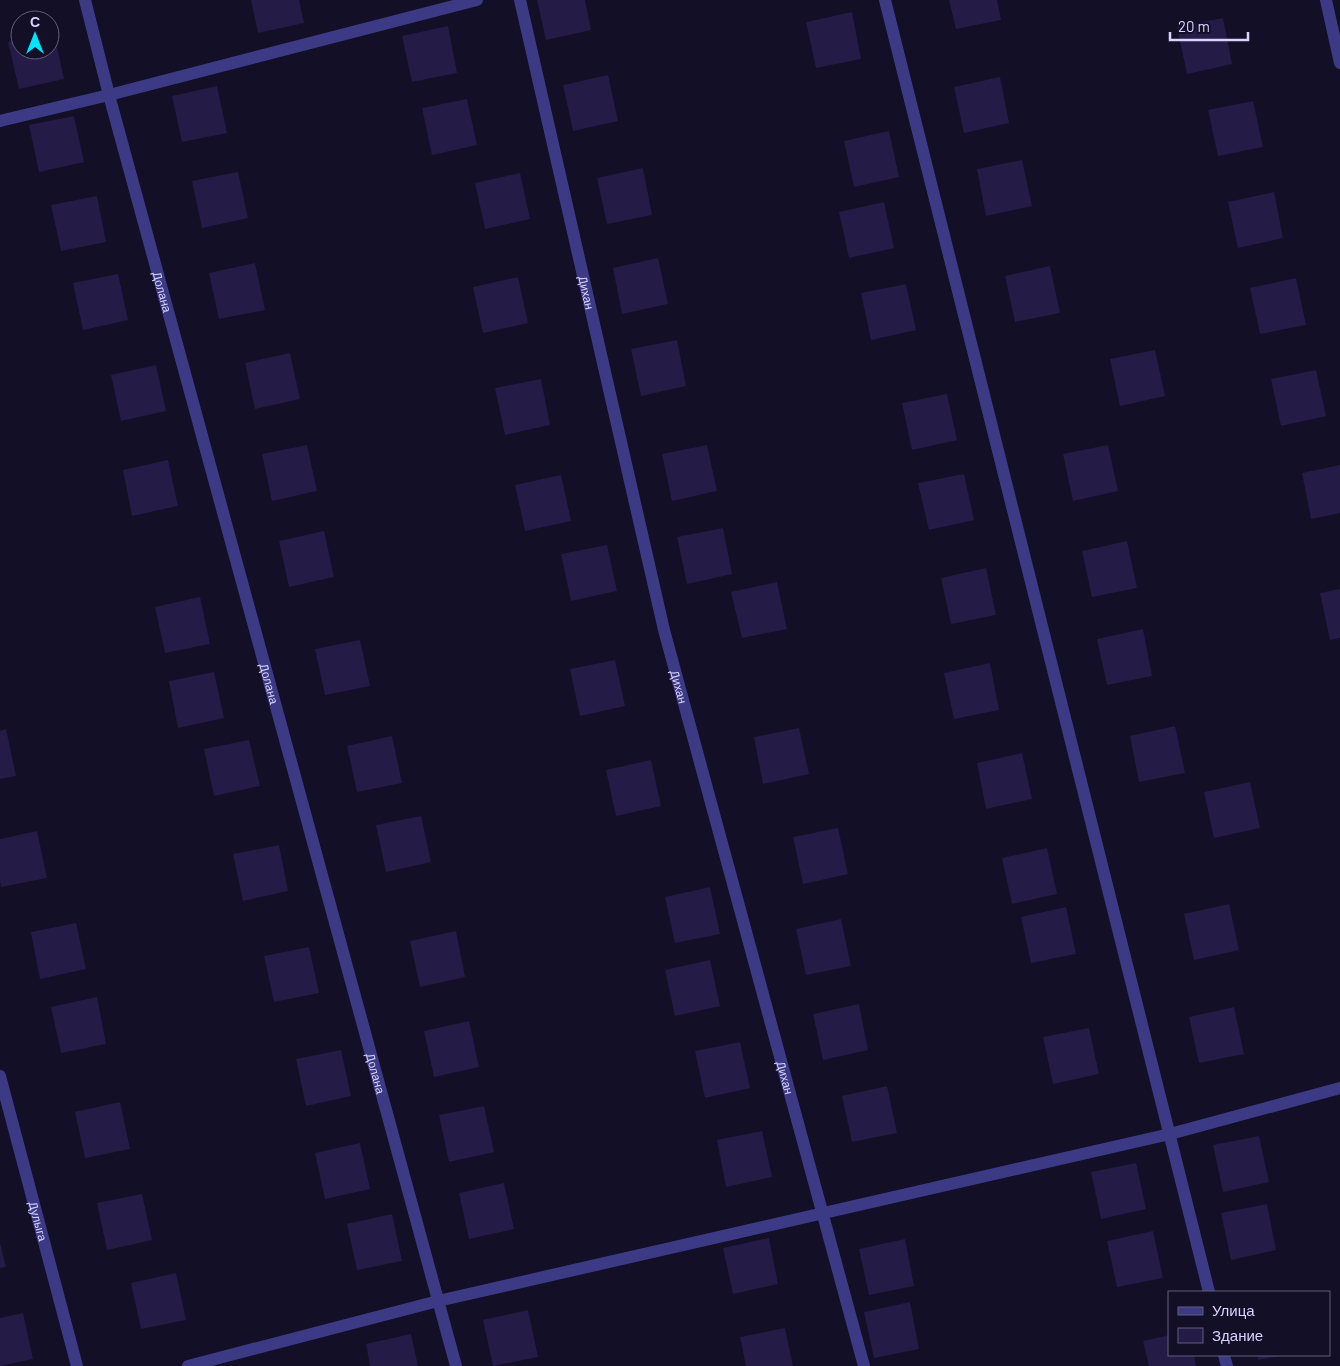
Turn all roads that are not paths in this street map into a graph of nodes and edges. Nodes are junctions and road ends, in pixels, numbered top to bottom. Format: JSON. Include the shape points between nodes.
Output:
{"nodes":[{"id":1,"x":85,"y":0,"type":"edge"},
{"id":2,"x":477,"y":0,"type":"edge"},
{"id":3,"x":520,"y":0,"type":"edge"},
{"id":4,"x":885,"y":0,"type":"edge"},
{"id":5,"x":1326,"y":0,"type":"edge"},
{"id":6,"x":1340,"y":63,"type":"edge"},
{"id":7,"x":109,"y":95,"type":"junction"},
{"id":8,"x":0,"y":121,"type":"edge"},
{"id":9,"x":0,"y":1076,"type":"edge"},
{"id":10,"x":1340,"y":1088,"type":"edge"},
{"id":11,"x":1170,"y":1134,"type":"junction"},
{"id":12,"x":822,"y":1212,"type":"junction"},
{"id":13,"x":1209,"y":1291,"type":"edge"},
{"id":14,"x":438,"y":1300,"type":"junction"},
{"id":15,"x":77,"y":1366,"type":"edge"},
{"id":16,"x":188,"y":1366,"type":"edge"},
{"id":17,"x":456,"y":1366,"type":"edge"},
{"id":18,"x":864,"y":1366,"type":"edge"}],
"edges":[{"from":1,"to":7,"type":"street","name":"Долана"},
{"from":2,"to":7,"type":"street"},
{"from":3,"to":12,"type":"street","name":"Дихан","via":[[664,630]]},
{"from":4,"to":11,"type":"street"},
{"from":5,"to":6,"type":"street"},
{"from":7,"to":8,"type":"street"},
{"from":7,"to":14,"type":"street","name":"Долана"},
{"from":9,"to":15,"type":"street","name":"Дулыга"},
{"from":10,"to":11,"type":"street"},
{"from":11,"to":12,"type":"street"},
{"from":11,"to":13,"type":"street"},
{"from":12,"to":14,"type":"street"},
{"from":12,"to":18,"type":"street","name":"Дихан"},
{"from":14,"to":16,"type":"street"},
{"from":14,"to":17,"type":"street","name":"Долана"}]}
